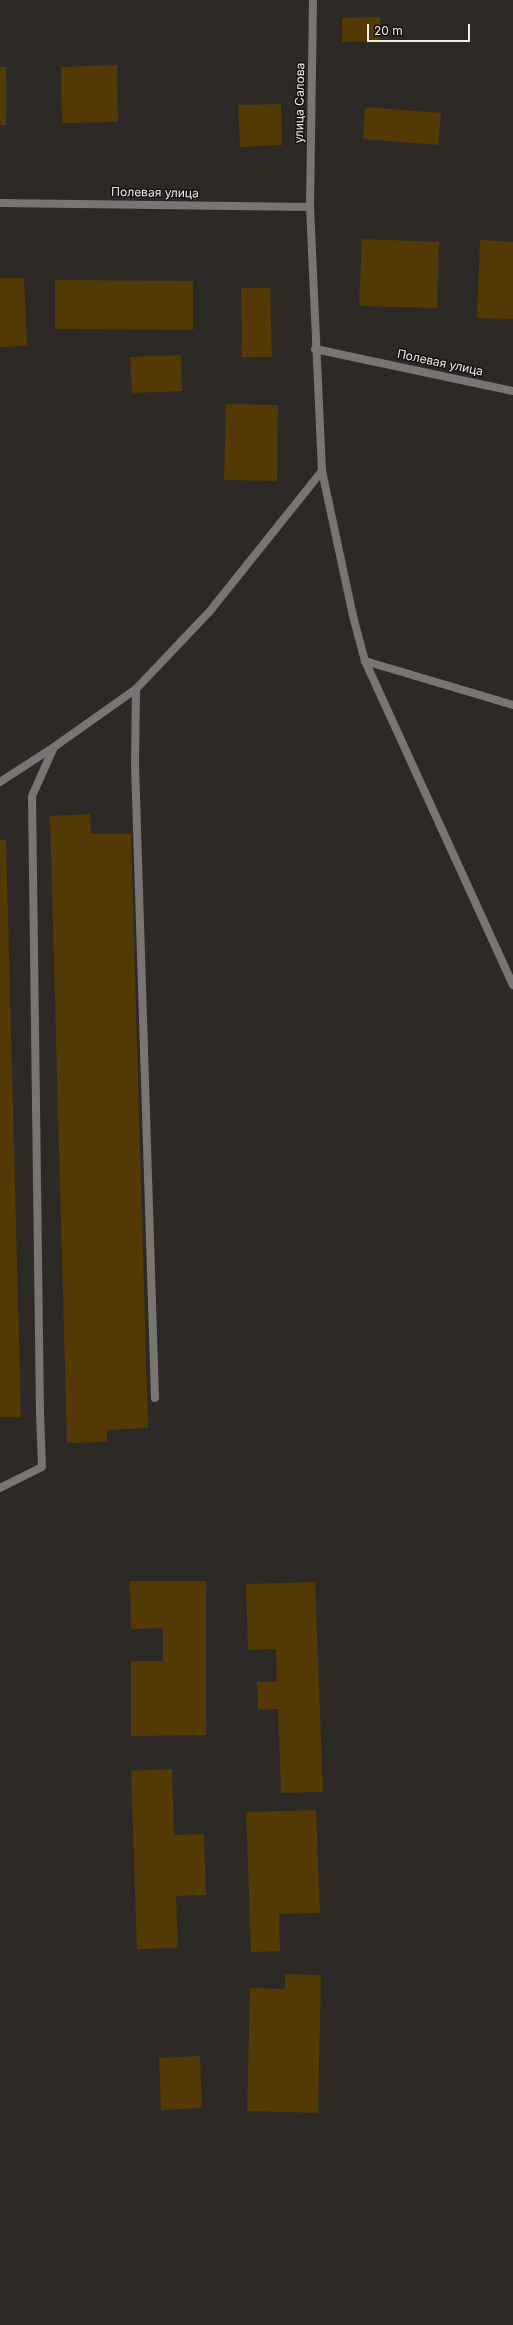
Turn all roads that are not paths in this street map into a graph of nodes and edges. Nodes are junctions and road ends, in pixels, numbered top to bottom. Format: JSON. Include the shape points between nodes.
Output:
{"nodes":[{"id":1,"x":313,"y":0,"type":"edge"},
{"id":2,"x":0,"y":202,"type":"edge"},
{"id":3,"x":310,"y":207,"type":"junction"},
{"id":4,"x":315,"y":349,"type":"junction"},
{"id":5,"x":513,"y":391,"type":"edge"},
{"id":6,"x":322,"y":471,"type":"junction"},
{"id":7,"x":365,"y":661,"type":"junction"},
{"id":8,"x":136,"y":689,"type":"junction"},
{"id":9,"x":513,"y":706,"type":"edge"},
{"id":10,"x":54,"y":747,"type":"junction"},
{"id":11,"x":0,"y":782,"type":"edge"},
{"id":12,"x":513,"y":985,"type":"edge"},
{"id":13,"x":155,"y":1398,"type":"dead end"},
{"id":14,"x":0,"y":1488,"type":"edge"}],
"edges":[{"from":1,"to":3,"type":"street","name":"улица Салова"},
{"from":2,"to":3,"type":"street","name":"Полевая улица"},
{"from":3,"to":4,"type":"street","name":"улица Салова"},
{"from":4,"to":5,"type":"street","name":"Полевая улица"},
{"from":4,"to":6,"type":"street","name":"улица Салова"},
{"from":6,"to":7,"type":"street","name":"улица Салова","via":[[352,616]]},
{"from":6,"to":8,"type":"street","via":[[210,611]]},
{"from":7,"to":9,"type":"street"},
{"from":7,"to":12,"type":"street","name":"улица Салова"},
{"from":8,"to":10,"type":"street"},
{"from":8,"to":13,"type":"street","via":[[135,773]]},
{"from":10,"to":11,"type":"street"},
{"from":10,"to":14,"type":"street","via":[[32,796],[42,1467]]}]}
